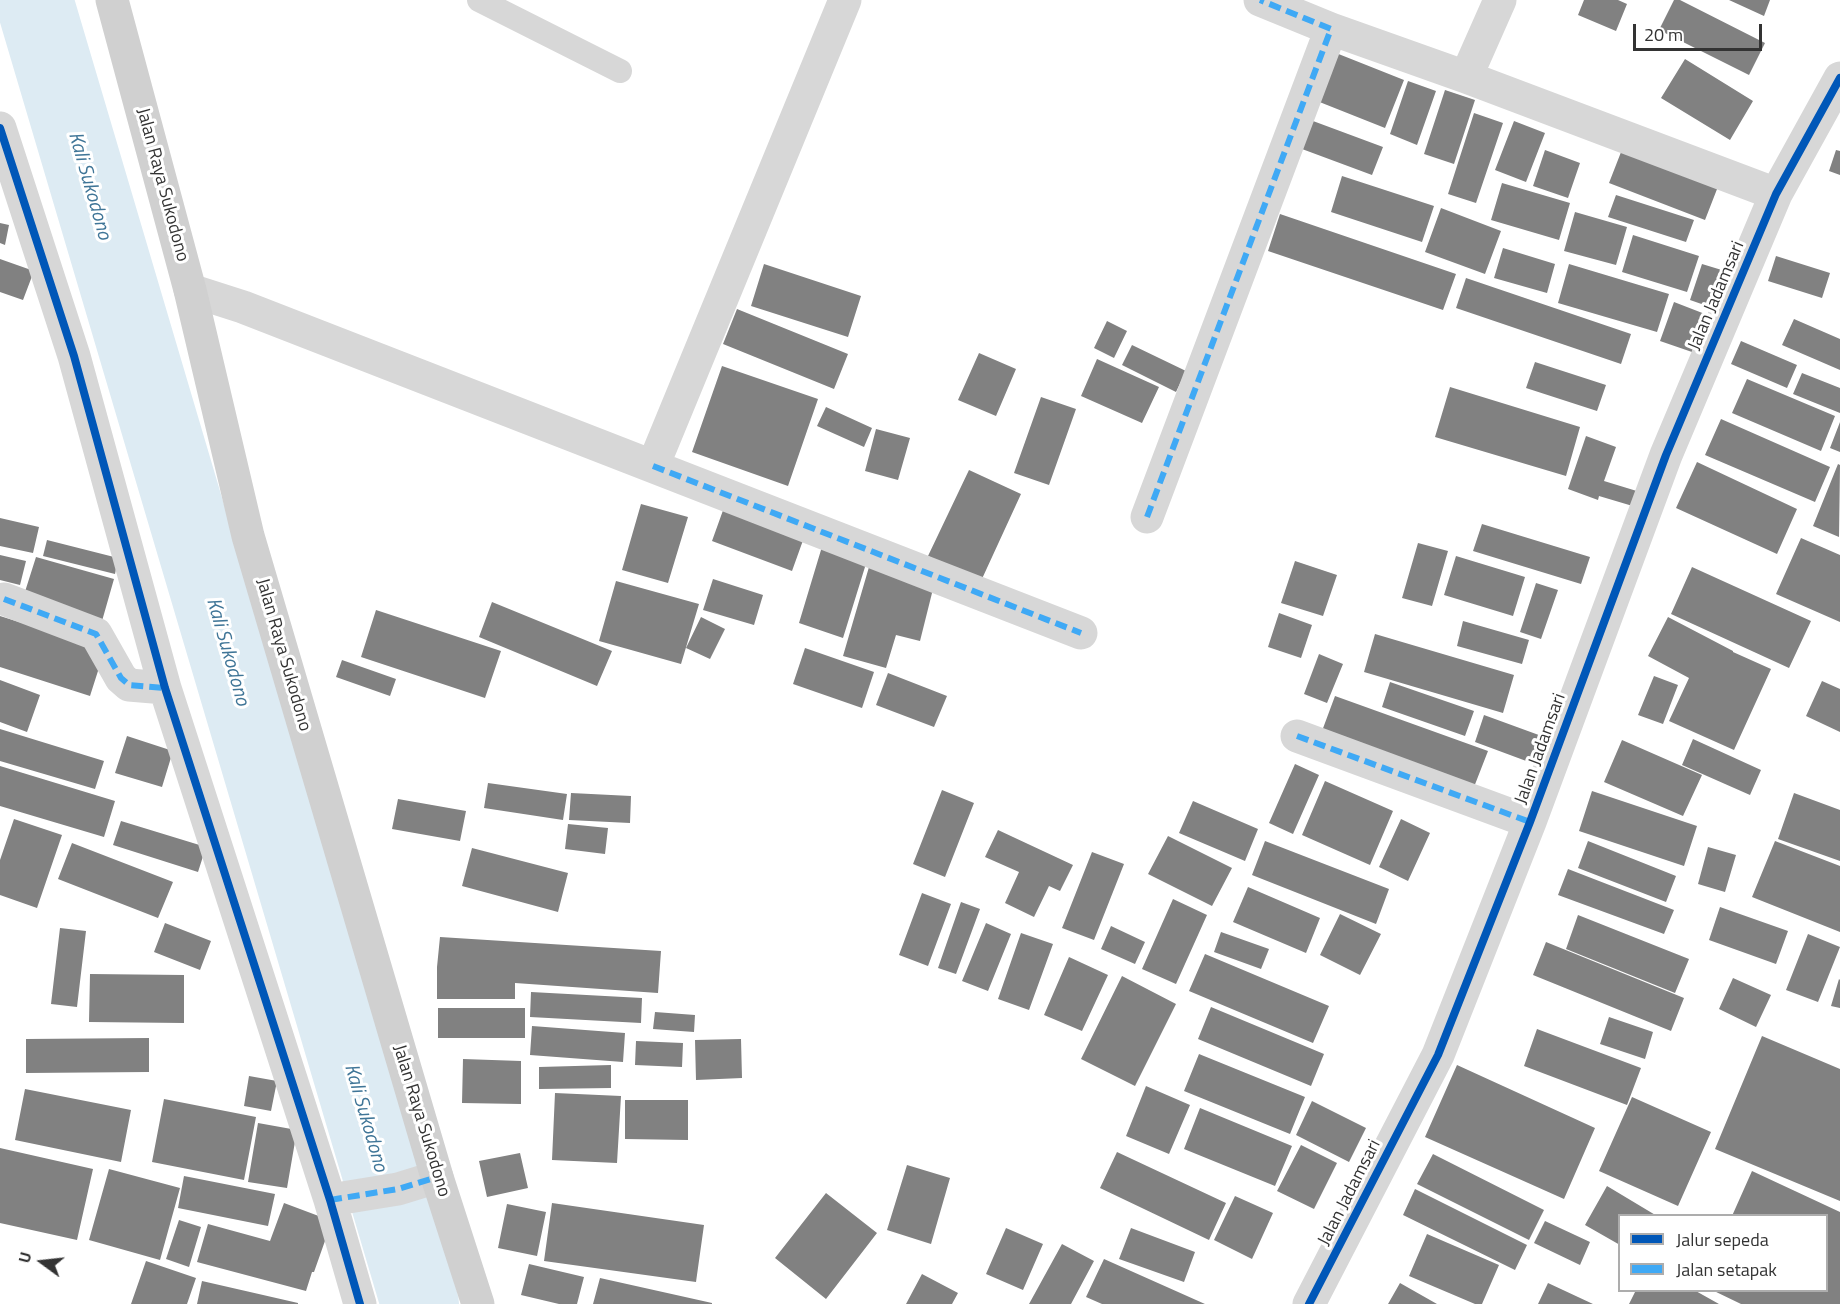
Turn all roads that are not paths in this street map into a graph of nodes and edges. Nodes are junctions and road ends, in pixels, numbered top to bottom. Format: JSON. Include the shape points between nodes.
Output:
{"nodes":[{"id":1,"x":112,"y":0,"type":"edge"},
{"id":2,"x":479,"y":0,"type":"edge"},
{"id":3,"x":845,"y":0,"type":"edge"},
{"id":4,"x":1260,"y":0,"type":"edge"},
{"id":5,"x":1500,"y":0,"type":"edge"},
{"id":6,"x":1331,"y":29,"type":"junction"},
{"id":7,"x":620,"y":71,"type":"dead end"},
{"id":8,"x":1466,"y":78,"type":"junction"},
{"id":9,"x":1840,"y":78,"type":"edge"},
{"id":10,"x":0,"y":128,"type":"edge"},
{"id":11,"x":1776,"y":194,"type":"junction"},
{"id":12,"x":190,"y":290,"type":"junction"},
{"id":13,"x":653,"y":466,"type":"junction"},
{"id":14,"x":1148,"y":517,"type":"dead end"},
{"id":15,"x":4,"y":599,"type":"dead end"},
{"id":16,"x":1081,"y":633,"type":"dead end"},
{"id":17,"x":165,"y":688,"type":"junction"},
{"id":18,"x":1297,"y":736,"type":"dead end"},
{"id":19,"x":1530,"y":822,"type":"junction"},
{"id":20,"x":437,"y":1177,"type":"junction"},
{"id":21,"x":343,"y":1198,"type":"junction"},
{"id":22,"x":360,"y":1304,"type":"edge"},
{"id":23,"x":478,"y":1304,"type":"edge"},
{"id":24,"x":1309,"y":1304,"type":"edge"}],
"edges":[{"from":1,"to":12,"type":"main road","name":"Jalan Raya Sukodono"},
{"from":2,"to":7,"type":"lane"},
{"from":3,"to":13,"type":"street"},
{"from":4,"to":6,"type":"street"},
{"from":5,"to":8,"type":"street"},
{"from":6,"to":8,"type":"street"},
{"from":6,"to":14,"type":"street"},
{"from":8,"to":11,"type":"street"},
{"from":9,"to":11,"type":"street","name":"Jalan Jadamsari"},
{"from":10,"to":17,"type":"street","via":[[74,356]]},
{"from":11,"to":19,"type":"street","name":"Jalan Jadamsari","via":[[1666,455]]},
{"from":12,"to":13,"type":"street","via":[[254,311]]},
{"from":12,"to":20,"type":"main road","name":"Jalan Raya Sukodono","via":[[248,536]]},
{"from":13,"to":16,"type":"street"},
{"from":15,"to":17,"type":"street","via":[[96,634],[129,685]]},
{"from":17,"to":21,"type":"street"},
{"from":18,"to":19,"type":"street"},
{"from":19,"to":24,"type":"street","name":"Jalan Jadamsari","via":[[1438,1055]]},
{"from":20,"to":21,"type":"street"},
{"from":20,"to":23,"type":"main road","name":"Jalan Raya Sukodono"},
{"from":21,"to":22,"type":"street"}]}
